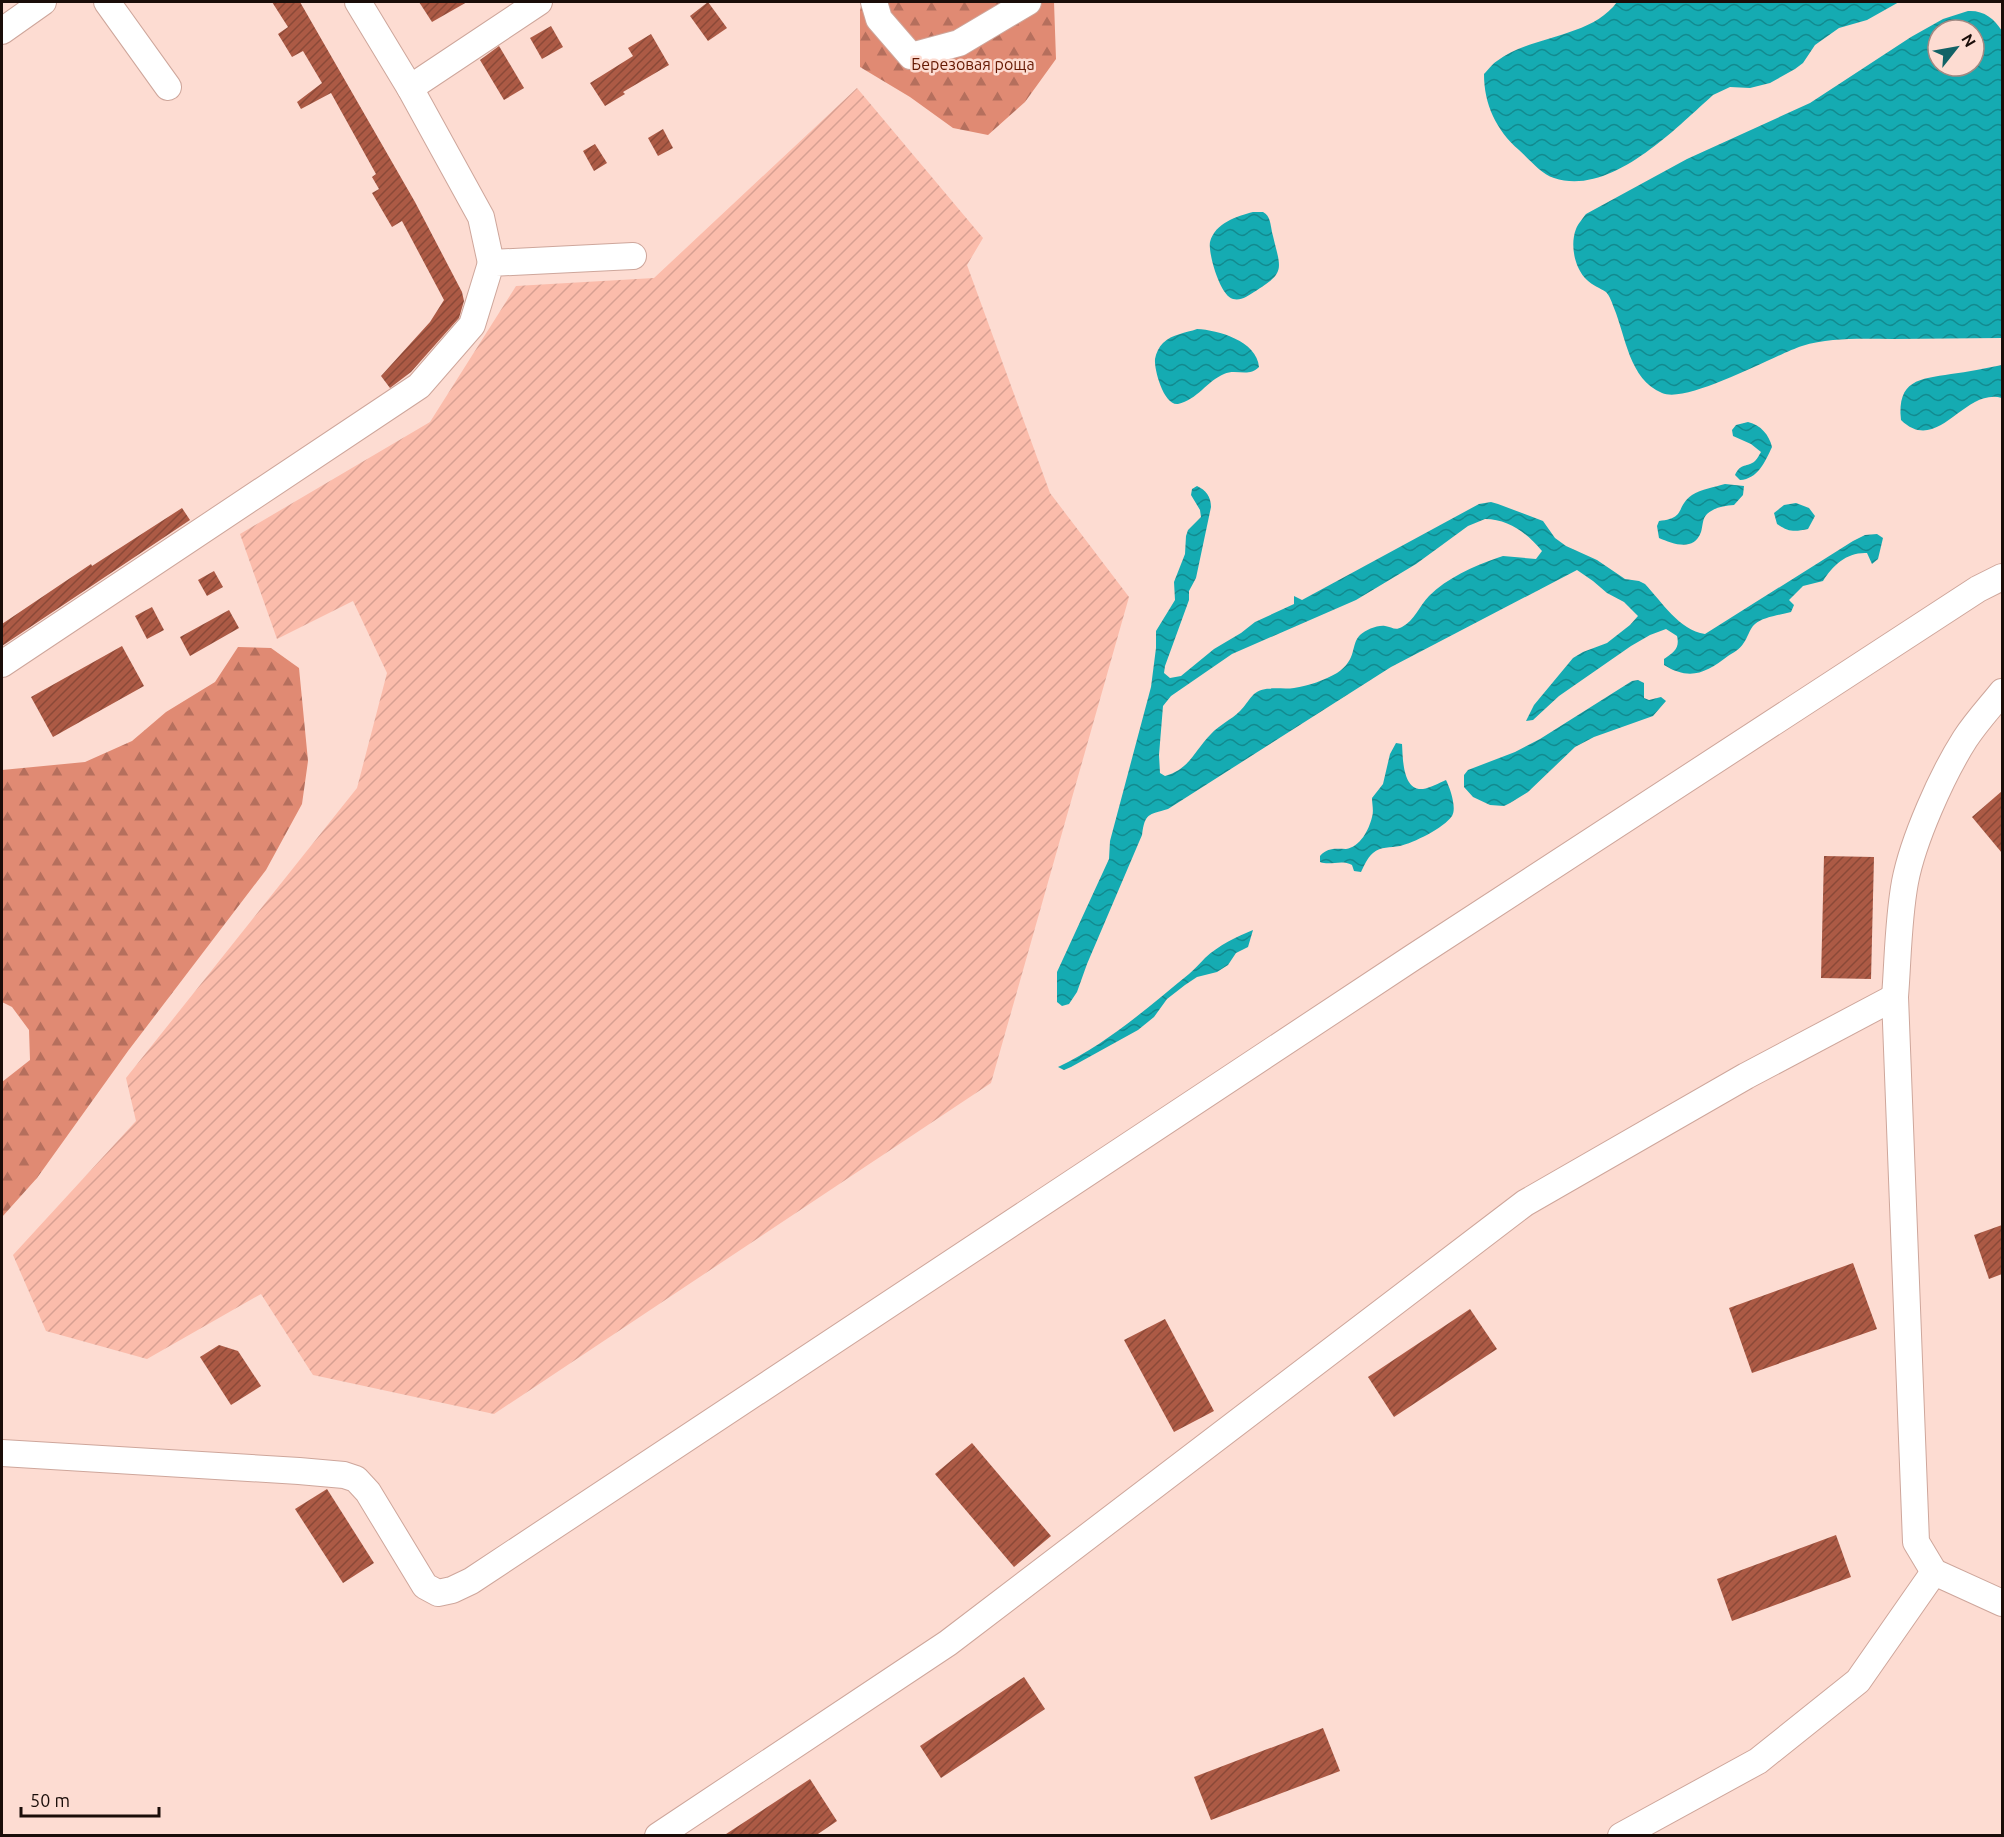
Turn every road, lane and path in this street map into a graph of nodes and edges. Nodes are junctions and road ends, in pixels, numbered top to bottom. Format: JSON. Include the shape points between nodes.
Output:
{"nodes":[{"id":1,"x":43,"y":2,"type":"edge"},
{"id":2,"x":107,"y":2,"type":"edge"},
{"id":3,"x":358,"y":2,"type":"edge"},
{"id":4,"x":539,"y":2,"type":"edge"},
{"id":5,"x":874,"y":2,"type":"edge"},
{"id":6,"x":1028,"y":2,"type":"edge"},
{"id":7,"x":2,"y":31,"type":"edge"},
{"id":8,"x":168,"y":87,"type":"dead end"},
{"id":9,"x":410,"y":88,"type":"junction"},
{"id":10,"x":633,"y":256,"type":"dead end"},
{"id":11,"x":491,"y":263,"type":"junction"},
{"id":12,"x":2002,"y":577,"type":"edge"},
{"id":13,"x":2,"y":664,"type":"edge"},
{"id":14,"x":2002,"y":692,"type":"edge"},
{"id":15,"x":1895,"y":997,"type":"junction"},
{"id":16,"x":2,"y":1453,"type":"edge"},
{"id":17,"x":1934,"y":1572,"type":"junction"},
{"id":18,"x":2002,"y":1603,"type":"edge"},
{"id":19,"x":658,"y":1836,"type":"edge"},
{"id":20,"x":1621,"y":1836,"type":"edge"}],
"edges":[{"from":1,"to":7,"type":"street"},
{"from":2,"to":8,"type":"street"},
{"from":3,"to":9,"type":"street"},
{"from":4,"to":9,"type":"street"},
{"from":5,"to":6,"type":"street","via":[[879,19],[911,56],[959,43]]},
{"from":9,"to":11,"type":"street","via":[[481,217]]},
{"from":10,"to":11,"type":"street"},
{"from":11,"to":13,"type":"street","via":[[472,325],[420,386]]},
{"from":12,"to":16,"type":"street","via":[[1695,773],[452,1590],[438,1593],[425,1586],[368,1492],[356,1479],[344,1475]]},
{"from":14,"to":15,"type":"street","via":[[1966,738],[1946,773],[1914,852],[1900,914]]},
{"from":15,"to":17,"type":"street","via":[[1916,1542]]},
{"from":15,"to":19,"type":"street","via":[[1746,1076],[1525,1203],[948,1643]]},
{"from":17,"to":18,"type":"street"},
{"from":17,"to":20,"type":"street","via":[[1858,1681],[1758,1761]]}]}
